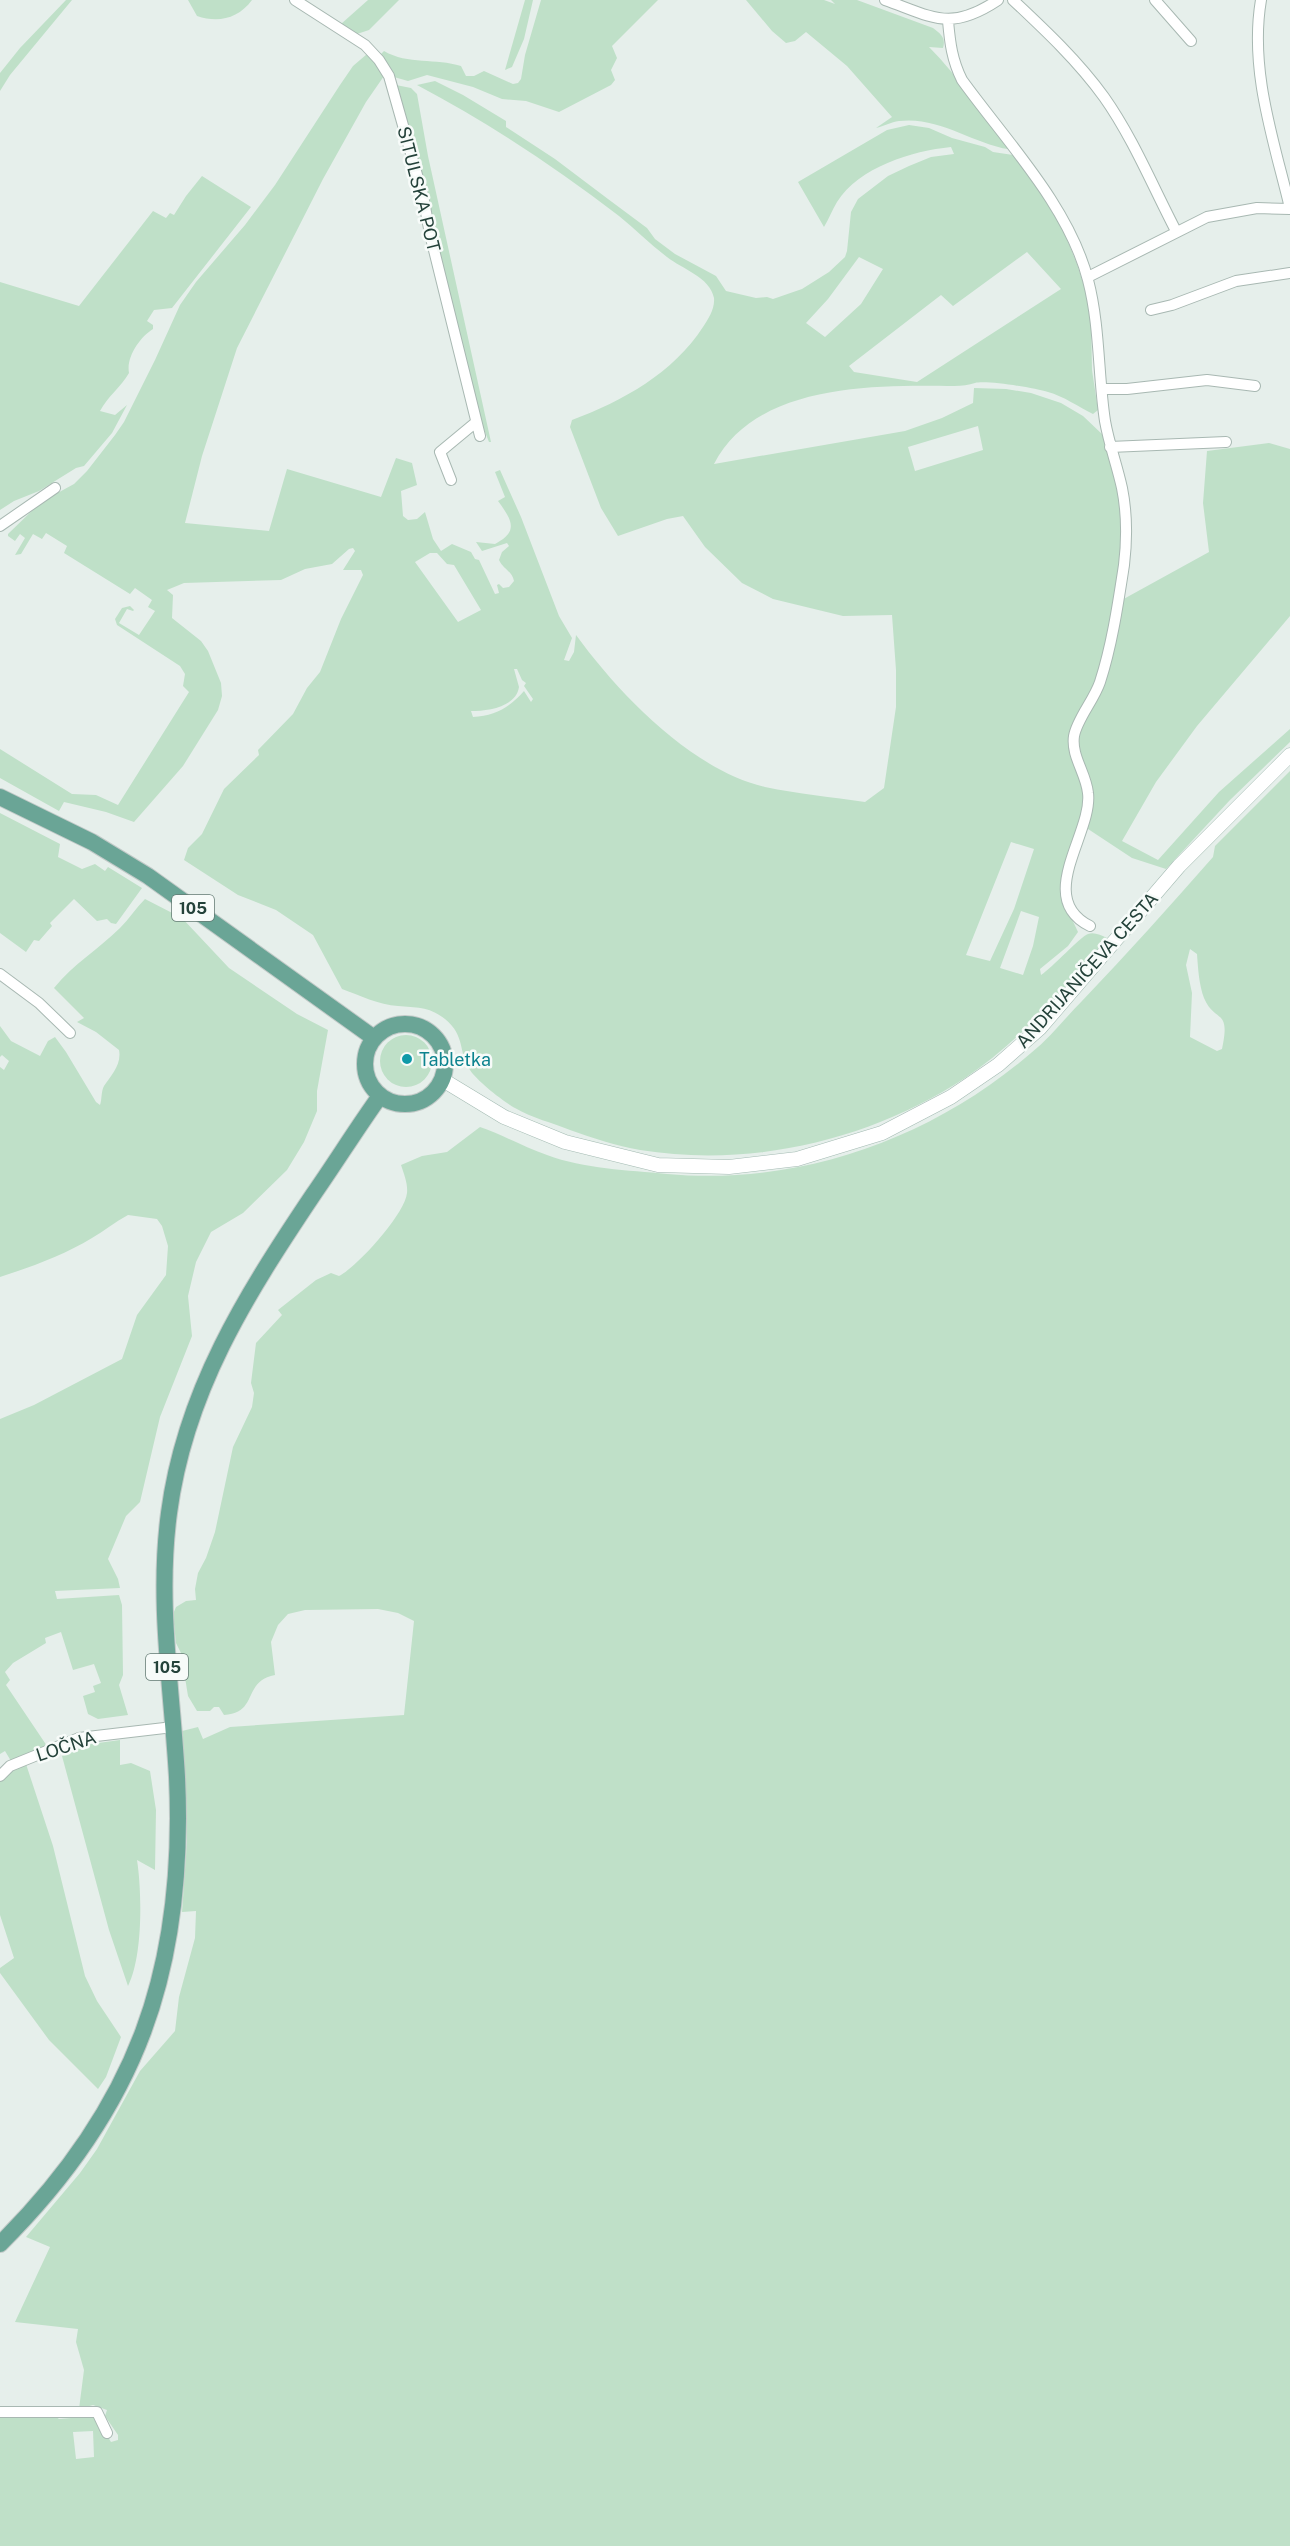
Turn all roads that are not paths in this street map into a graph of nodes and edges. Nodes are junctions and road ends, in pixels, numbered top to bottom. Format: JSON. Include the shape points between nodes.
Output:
{"nodes":[{"id":1,"x":295,"y":0,"type":"edge"},
{"id":2,"x":885,"y":0,"type":"edge"},
{"id":3,"x":998,"y":0,"type":"edge"},
{"id":4,"x":1013,"y":0,"type":"edge"},
{"id":5,"x":1155,"y":0,"type":"edge"},
{"id":6,"x":1261,"y":0,"type":"edge"},
{"id":7,"x":948,"y":21,"type":"junction"},
{"id":8,"x":1191,"y":41,"type":"dead end"},
{"id":9,"x":1290,"y":209,"type":"edge"},
{"id":10,"x":1176,"y":231,"type":"junction"},
{"id":11,"x":1290,"y":273,"type":"edge"},
{"id":12,"x":1088,"y":278,"type":"junction"},
{"id":13,"x":1151,"y":310,"type":"dead end"},
{"id":14,"x":1255,"y":386,"type":"dead end"},
{"id":15,"x":1102,"y":389,"type":"junction"},
{"id":16,"x":475,"y":423,"type":"junction"},
{"id":17,"x":480,"y":436,"type":"dead end"},
{"id":18,"x":1226,"y":442,"type":"dead end"},
{"id":19,"x":1110,"y":447,"type":"junction"},
{"id":20,"x":451,"y":480,"type":"dead end"},
{"id":21,"x":55,"y":488,"type":"dead end"},
{"id":22,"x":0,"y":526,"type":"edge"},
{"id":23,"x":1290,"y":755,"type":"edge"},
{"id":24,"x":0,"y":796,"type":"edge"},
{"id":25,"x":1090,"y":926,"type":"dead end"},
{"id":26,"x":0,"y":974,"type":"edge"},
{"id":27,"x":70,"y":1033,"type":"dead end"},
{"id":28,"x":374,"y":1038,"type":"junction"},
{"id":29,"x":443,"y":1080,"type":"junction"},
{"id":30,"x":380,"y":1096,"type":"junction"},
{"id":31,"x":173,"y":1727,"type":"junction"},
{"id":32,"x":0,"y":1776,"type":"edge"},
{"id":33,"x":0,"y":2244,"type":"edge"},
{"id":34,"x":0,"y":2412,"type":"edge"},
{"id":35,"x":107,"y":2433,"type":"dead end"}],
"edges":[{"from":1,"to":16,"type":"street","name":"SITULSKA POT","via":[[365,45],[389,76],[423,196]]},
{"from":2,"to":7,"type":"street"},
{"from":3,"to":7,"type":"street","via":[[978,12]]},
{"from":4,"to":10,"type":"street","via":[[1071,57],[1105,99]]},
{"from":5,"to":8,"type":"street"},
{"from":6,"to":9,"type":"street","via":[[1257,23],[1259,67]]},
{"from":7,"to":12,"type":"street","via":[[950,46],[962,80],[1056,206]]},
{"from":9,"to":10,"type":"street","via":[[1230,211]]},
{"from":10,"to":12,"type":"street"},
{"from":11,"to":13,"type":"street","via":[[1236,281]]},
{"from":12,"to":15,"type":"street"},
{"from":14,"to":15,"type":"street","via":[[1207,380]]},
{"from":15,"to":19,"type":"street"},
{"from":16,"to":17,"type":"street","name":"SITULSKA POT"},
{"from":16,"to":20,"type":"street","via":[[440,452]]},
{"from":18,"to":19,"type":"street"},
{"from":19,"to":25,"type":"street","via":[[1122,489],[1126,528],[1119,591],[1100,683],[1074,737],[1088,807],[1071,857],[1066,890],[1072,911],[1078,920]]},
{"from":21,"to":22,"type":"street"},
{"from":23,"to":29,"type":"main road","name":"ANDRIJANIČEVA CESTA","via":[[1179,866],[1040,1028],[998,1065],[951,1097],[882,1133],[797,1159],[729,1167],[658,1165],[565,1142],[504,1117]]},
{"from":24,"to":28,"type":"main road","number":"105","via":[[92,842],[147,876]]},
{"from":26,"to":27,"type":"street"},
{"from":28,"to":29,"type":"main road","via":[[396,1024],[421,1026],[432,1033],[445,1055]]},
{"from":28,"to":30,"type":"main road","via":[[365,1068]]},
{"from":29,"to":30,"type":"main road","via":[[432,1095],[416,1103],[403,1105]]},
{"from":30,"to":31,"type":"main road","number":"105","via":[[277,1249],[231,1326],[198,1395],[177,1471],[165,1551],[165,1641]]},
{"from":31,"to":32,"type":"street","name":"LOČNA","via":[[79,1738],[10,1766]]},
{"from":31,"to":33,"type":"main road","number":"105","via":[[178,1836],[176,1898],[160,1978],[143,2034],[94,2133],[60,2179]]},
{"from":34,"to":35,"type":"street","via":[[98,2412]]}]}
